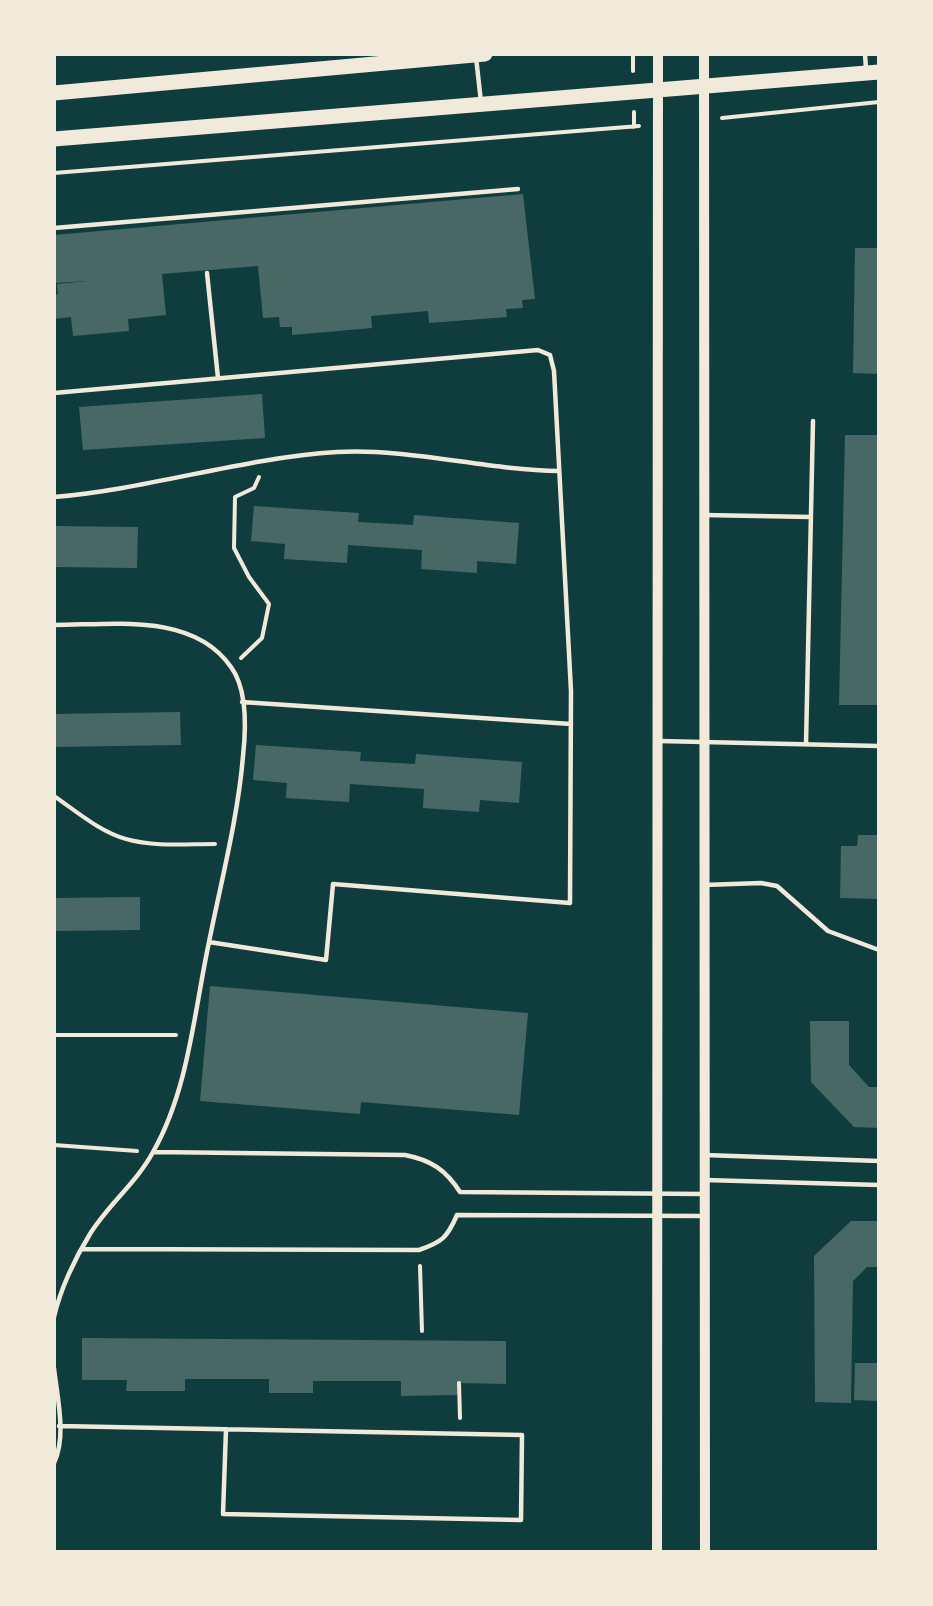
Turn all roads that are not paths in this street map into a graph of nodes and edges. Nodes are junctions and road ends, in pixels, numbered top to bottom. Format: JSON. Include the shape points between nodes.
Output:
{"nodes":[{"id":1,"x":480,"y":54,"type":"edge"},
{"id":2,"x":658,"y":54,"type":"edge"},
{"id":3,"x":704,"y":54,"type":"edge"},
{"id":4,"x":865,"y":54,"type":"edge"},
{"id":5,"x":873,"y":72,"type":"edge"},
{"id":6,"x":704,"y":88,"type":"junction"},
{"id":7,"x":659,"y":91,"type":"junction"},
{"id":8,"x":54,"y":93,"type":"edge"},
{"id":9,"x":481,"y":105,"type":"junction"},
{"id":10,"x":54,"y":139,"type":"edge"},
{"id":11,"x":518,"y":189,"type":"dead end"},
{"id":12,"x":54,"y":228,"type":"edge"},
{"id":13,"x":207,"y":273,"type":"dead end"},
{"id":14,"x":218,"y":378,"type":"junction"},
{"id":15,"x":54,"y":393,"type":"edge"},
{"id":16,"x":813,"y":421,"type":"dead end"},
{"id":17,"x":559,"y":471,"type":"junction"},
{"id":18,"x":54,"y":497,"type":"edge"},
{"id":19,"x":704,"y":515,"type":"junction"},
{"id":20,"x":811,"y":517,"type":"junction"},
{"id":21,"x":54,"y":625,"type":"edge"},
{"id":22,"x":242,"y":702,"type":"junction"},
{"id":23,"x":571,"y":724,"type":"junction"},
{"id":24,"x":659,"y":741,"type":"junction"},
{"id":25,"x":704,"y":742,"type":"junction"},
{"id":26,"x":806,"y":744,"type":"junction"},
{"id":27,"x":879,"y":746,"type":"edge"},
{"id":28,"x":704,"y":885,"type":"junction"},
{"id":29,"x":209,"y":942,"type":"junction"},
{"id":30,"x":879,"y":951,"type":"edge"},
{"id":31,"x":153,"y":1152,"type":"junction"},
{"id":32,"x":704,"y":1155,"type":"junction"},
{"id":33,"x":879,"y":1161,"type":"edge"},
{"id":34,"x":705,"y":1180,"type":"junction"},
{"id":35,"x":879,"y":1185,"type":"edge"},
{"id":36,"x":658,"y":1194,"type":"junction"},
{"id":37,"x":705,"y":1194,"type":"junction"},
{"id":38,"x":658,"y":1216,"type":"junction"},
{"id":39,"x":705,"y":1216,"type":"junction"},
{"id":40,"x":82,"y":1249,"type":"junction"},
{"id":41,"x":54,"y":1317,"type":"edge"},
{"id":42,"x":54,"y":1368,"type":"edge"},
{"id":43,"x":59,"y":1426,"type":"junction"},
{"id":44,"x":226,"y":1429,"type":"junction"},
{"id":45,"x":54,"y":1462,"type":"edge"},
{"id":46,"x":657,"y":1552,"type":"edge"},
{"id":47,"x":705,"y":1552,"type":"edge"}],
"edges":[{"from":1,"to":8,"type":"main road"},
{"from":1,"to":9,"type":"lane"},
{"from":2,"to":7,"type":"street"},
{"from":3,"to":6,"type":"street"},
{"from":4,"to":5,"type":"lane"},
{"from":5,"to":6,"type":"main road"},
{"from":6,"to":7,"type":"main road"},
{"from":6,"to":19,"type":"street"},
{"from":7,"to":9,"type":"main road"},
{"from":7,"to":24,"type":"street"},
{"from":9,"to":10,"type":"main road"},
{"from":11,"to":12,"type":"lane"},
{"from":13,"to":14,"type":"lane"},
{"from":14,"to":15,"type":"lane"},
{"from":14,"to":17,"type":"lane","via":[[538,350],[550,356],[554,371]]},
{"from":16,"to":20,"type":"lane"},
{"from":17,"to":18,"type":"lane","via":[[350,453],[268,460],[101,493]]},
{"from":17,"to":23,"type":"lane"},
{"from":19,"to":20,"type":"lane"},
{"from":19,"to":25,"type":"street"},
{"from":20,"to":26,"type":"lane"},
{"from":21,"to":22,"type":"lane","via":[[149,624],[177,630],[208,645],[232,667]]},
{"from":22,"to":23,"type":"lane"},
{"from":22,"to":29,"type":"lane","via":[[243,756]]},
{"from":23,"to":29,"type":"lane","via":[[570,903],[333,884],[326,960]]},
{"from":24,"to":25,"type":"lane"},
{"from":24,"to":36,"type":"street"},
{"from":25,"to":26,"type":"lane"},
{"from":25,"to":28,"type":"street"},
{"from":26,"to":27,"type":"lane"},
{"from":28,"to":30,"type":"lane","via":[[777,886],[828,932]]},
{"from":28,"to":32,"type":"street"},
{"from":29,"to":31,"type":"lane","via":[[178,1092]]},
{"from":31,"to":36,"type":"lane","via":[[405,1155],[434,1164],[448,1174],[460,1192]]},
{"from":31,"to":40,"type":"lane"},
{"from":32,"to":33,"type":"lane"},
{"from":32,"to":34,"type":"street"},
{"from":34,"to":35,"type":"lane"},
{"from":34,"to":37,"type":"street"},
{"from":36,"to":37,"type":"lane"},
{"from":36,"to":38,"type":"street"},
{"from":37,"to":39,"type":"street"},
{"from":38,"to":39,"type":"lane"},
{"from":38,"to":40,"type":"lane","via":[[457,1215],[449,1233],[437,1244],[419,1250]]},
{"from":38,"to":46,"type":"street"},
{"from":39,"to":47,"type":"street"},
{"from":40,"to":41,"type":"lane"},
{"from":42,"to":43,"type":"lane"},
{"from":43,"to":44,"type":"lane"},
{"from":43,"to":45,"type":"lane"},
{"from":44,"to":44,"type":"lane","via":[[522,1436],[521,1520],[223,1514]]}]}
